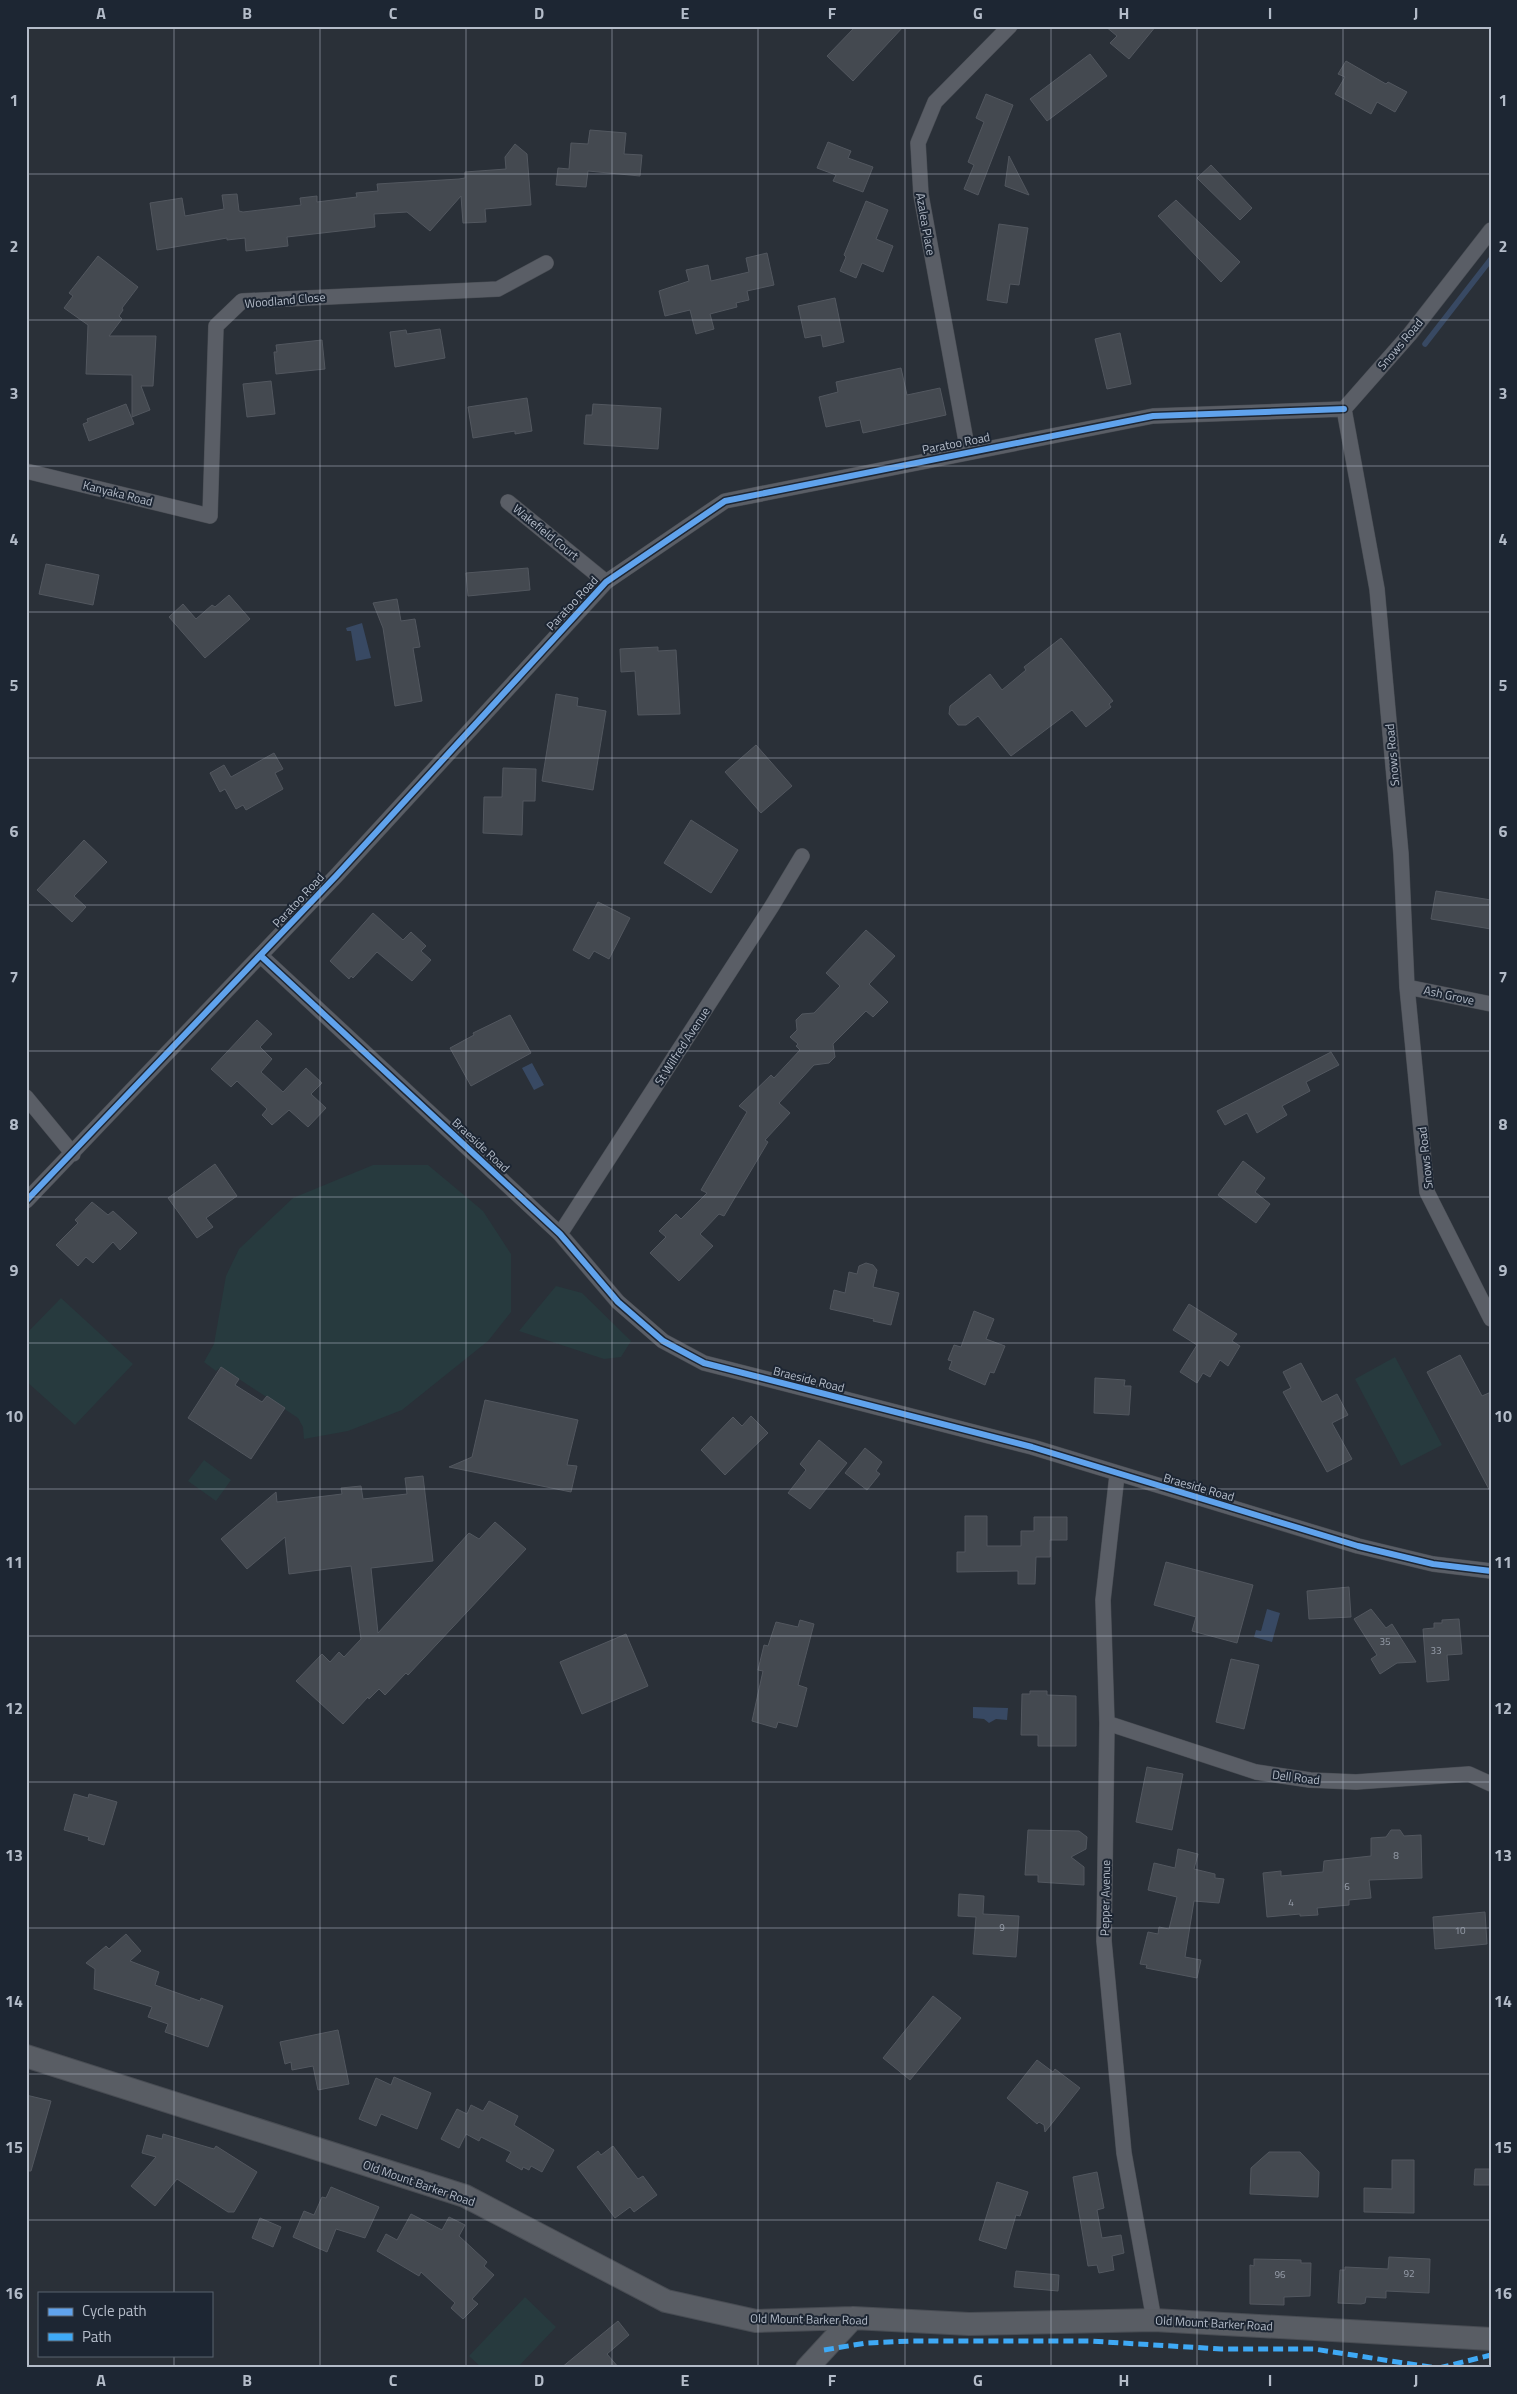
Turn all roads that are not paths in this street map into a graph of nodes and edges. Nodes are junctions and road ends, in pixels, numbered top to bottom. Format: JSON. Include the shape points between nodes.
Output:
{"nodes":[{"id":1,"x":1010,"y":26,"type":"edge"},
{"id":2,"x":1491,"y":230,"type":"edge"},
{"id":3,"x":546,"y":263,"type":"dead end"},
{"id":4,"x":1344,"y":409,"type":"junction"},
{"id":5,"x":968,"y":452,"type":"junction"},
{"id":6,"x":26,"y":471,"type":"edge"},
{"id":7,"x":508,"y":502,"type":"dead end"},
{"id":8,"x":210,"y":516,"type":"joint"},
{"id":9,"x":606,"y":582,"type":"junction"},
{"id":10,"x":802,"y":856,"type":"dead end"},
{"id":11,"x":261,"y":956,"type":"junction"},
{"id":12,"x":1407,"y":987,"type":"junction"},
{"id":13,"x":1491,"y":1004,"type":"edge"},
{"id":14,"x":26,"y":1096,"type":"edge"},
{"id":15,"x":74,"y":1154,"type":"junction"},
{"id":16,"x":26,"y":1201,"type":"edge"},
{"id":17,"x":560,"y":1234,"type":"junction"},
{"id":18,"x":1491,"y":1319,"type":"edge"},
{"id":19,"x":1117,"y":1475,"type":"junction"},
{"id":20,"x":1491,"y":1571,"type":"edge"},
{"id":21,"x":1107,"y":1723,"type":"junction"},
{"id":22,"x":1491,"y":1784,"type":"edge"},
{"id":23,"x":26,"y":2056,"type":"edge"},
{"id":24,"x":853,"y":2318,"type":"junction"},
{"id":25,"x":1154,"y":2320,"type":"junction"},
{"id":26,"x":1491,"y":2340,"type":"edge"},
{"id":27,"x":807,"y":2368,"type":"edge"}],
"edges":[{"from":1,"to":5,"type":"street","name":"Azalea Place","via":[[935,102],[918,143],[920,195]]},
{"from":2,"to":4,"type":"street","name":"Snows Road","via":[[1410,334]]},
{"from":3,"to":8,"type":"street","name":"Woodland Close","via":[[498,289],[242,301],[216,326]]},
{"from":4,"to":5,"type":"street","name":"Paratoo Road","via":[[1153,416]]},
{"from":4,"to":12,"type":"street","name":"Snows Road","via":[[1377,589],[1401,854]]},
{"from":5,"to":9,"type":"street","name":"Paratoo Road","via":[[724,501]]},
{"from":6,"to":8,"type":"street","name":"Kanyaka Road"},
{"from":7,"to":9,"type":"street","name":"Wakefield Court"},
{"from":9,"to":11,"type":"street","name":"Paratoo Road"},
{"from":10,"to":17,"type":"street","name":"St Wilfred Avenue"},
{"from":11,"to":15,"type":"street","name":"Paratoo Road"},
{"from":11,"to":17,"type":"street","name":"Braeside Road"},
{"from":12,"to":13,"type":"street","name":"Ash Grove"},
{"from":12,"to":18,"type":"street","name":"Snows Road","via":[[1427,1192]]},
{"from":14,"to":15,"type":"street"},
{"from":15,"to":16,"type":"street","name":"Paratoo Road"},
{"from":17,"to":19,"type":"street","name":"Braeside Road","via":[[618,1302],[663,1341],[704,1363],[1032,1447]]},
{"from":19,"to":20,"type":"street","name":"Braeside Road","via":[[1358,1546],[1433,1564]]},
{"from":19,"to":21,"type":"street","name":"Pepper Avenue","via":[[1103,1600]]},
{"from":21,"to":22,"type":"street","name":"Dell Road","via":[[1256,1772],[1310,1780],[1356,1782],[1469,1774]]},
{"from":21,"to":25,"type":"street","name":"Pepper Avenue","via":[[1104,1941],[1124,2153]]},
{"from":23,"to":24,"type":"main road","name":"Old Mount Barker Road","via":[[465,2196],[666,2301],[756,2321]]},
{"from":24,"to":25,"type":"main road","name":"Old Mount Barker Road","via":[[969,2324]]},
{"from":24,"to":27,"type":"main road"},
{"from":25,"to":26,"type":"main road","name":"Old Mount Barker Road"}]}
